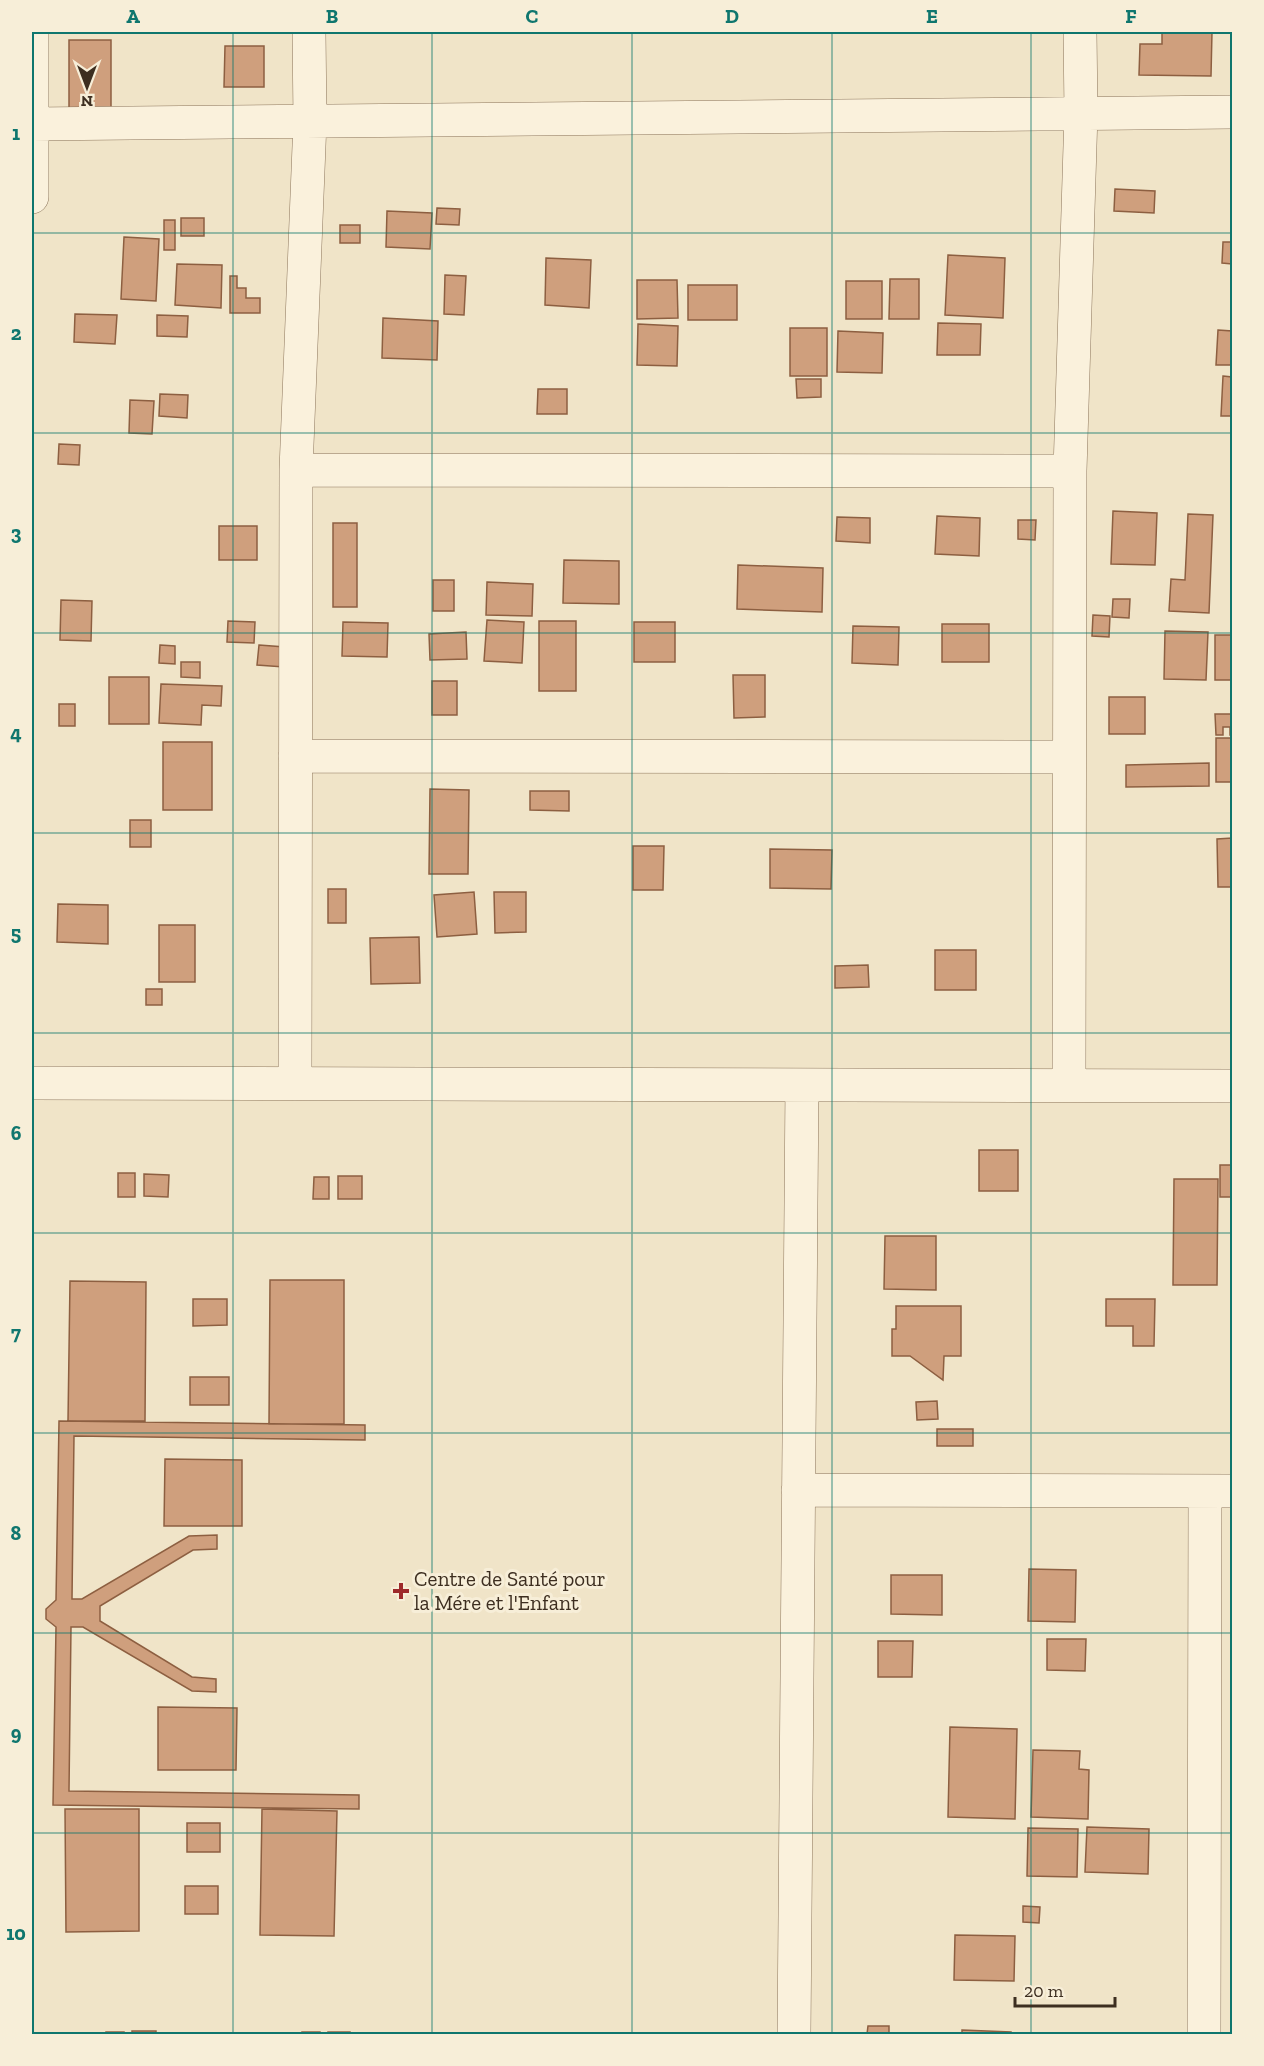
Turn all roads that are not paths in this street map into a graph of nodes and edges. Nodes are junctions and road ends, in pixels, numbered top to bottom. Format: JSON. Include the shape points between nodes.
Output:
{"nodes":[{"id":1,"x":32,"y":32,"type":"edge"},
{"id":2,"x":309,"y":32,"type":"edge"},
{"id":3,"x":1080,"y":32,"type":"edge"},
{"id":4,"x":1233,"y":112,"type":"edge"},
{"id":5,"x":1081,"y":113,"type":"junction"},
{"id":6,"x":310,"y":121,"type":"junction"},
{"id":7,"x":32,"y":124,"type":"edge"},
{"id":8,"x":32,"y":197,"type":"edge"},
{"id":9,"x":296,"y":470,"type":"junction"},
{"id":10,"x":1070,"y":471,"type":"junction"},
{"id":11,"x":295,"y":756,"type":"junction"},
{"id":12,"x":1069,"y":758,"type":"junction"},
{"id":13,"x":32,"y":1083,"type":"edge"},
{"id":14,"x":295,"y":1084,"type":"junction"},
{"id":15,"x":802,"y":1085,"type":"junction"},
{"id":16,"x":1069,"y":1085,"type":"junction"},
{"id":17,"x":1233,"y":1086,"type":"edge"},
{"id":18,"x":798,"y":1490,"type":"junction"},
{"id":19,"x":1219,"y":1491,"type":"edge"},
{"id":20,"x":794,"y":2034,"type":"edge"},
{"id":21,"x":1204,"y":2034,"type":"edge"}],
"edges":[{"from":1,"to":7,"type":"street"},
{"from":2,"to":6,"type":"street"},
{"from":3,"to":5,"type":"street"},
{"from":4,"to":5,"type":"street"},
{"from":5,"to":6,"type":"street"},
{"from":5,"to":10,"type":"street"},
{"from":6,"to":7,"type":"street"},
{"from":6,"to":9,"type":"street"},
{"from":7,"to":8,"type":"street"},
{"from":9,"to":10,"type":"street"},
{"from":9,"to":11,"type":"street"},
{"from":10,"to":12,"type":"street"},
{"from":11,"to":12,"type":"street"},
{"from":11,"to":14,"type":"street"},
{"from":12,"to":16,"type":"street"},
{"from":13,"to":14,"type":"street"},
{"from":14,"to":15,"type":"street"},
{"from":15,"to":16,"type":"street"},
{"from":15,"to":18,"type":"street"},
{"from":16,"to":17,"type":"street"},
{"from":18,"to":19,"type":"street"},
{"from":18,"to":20,"type":"street"},
{"from":19,"to":21,"type":"street"}]}
